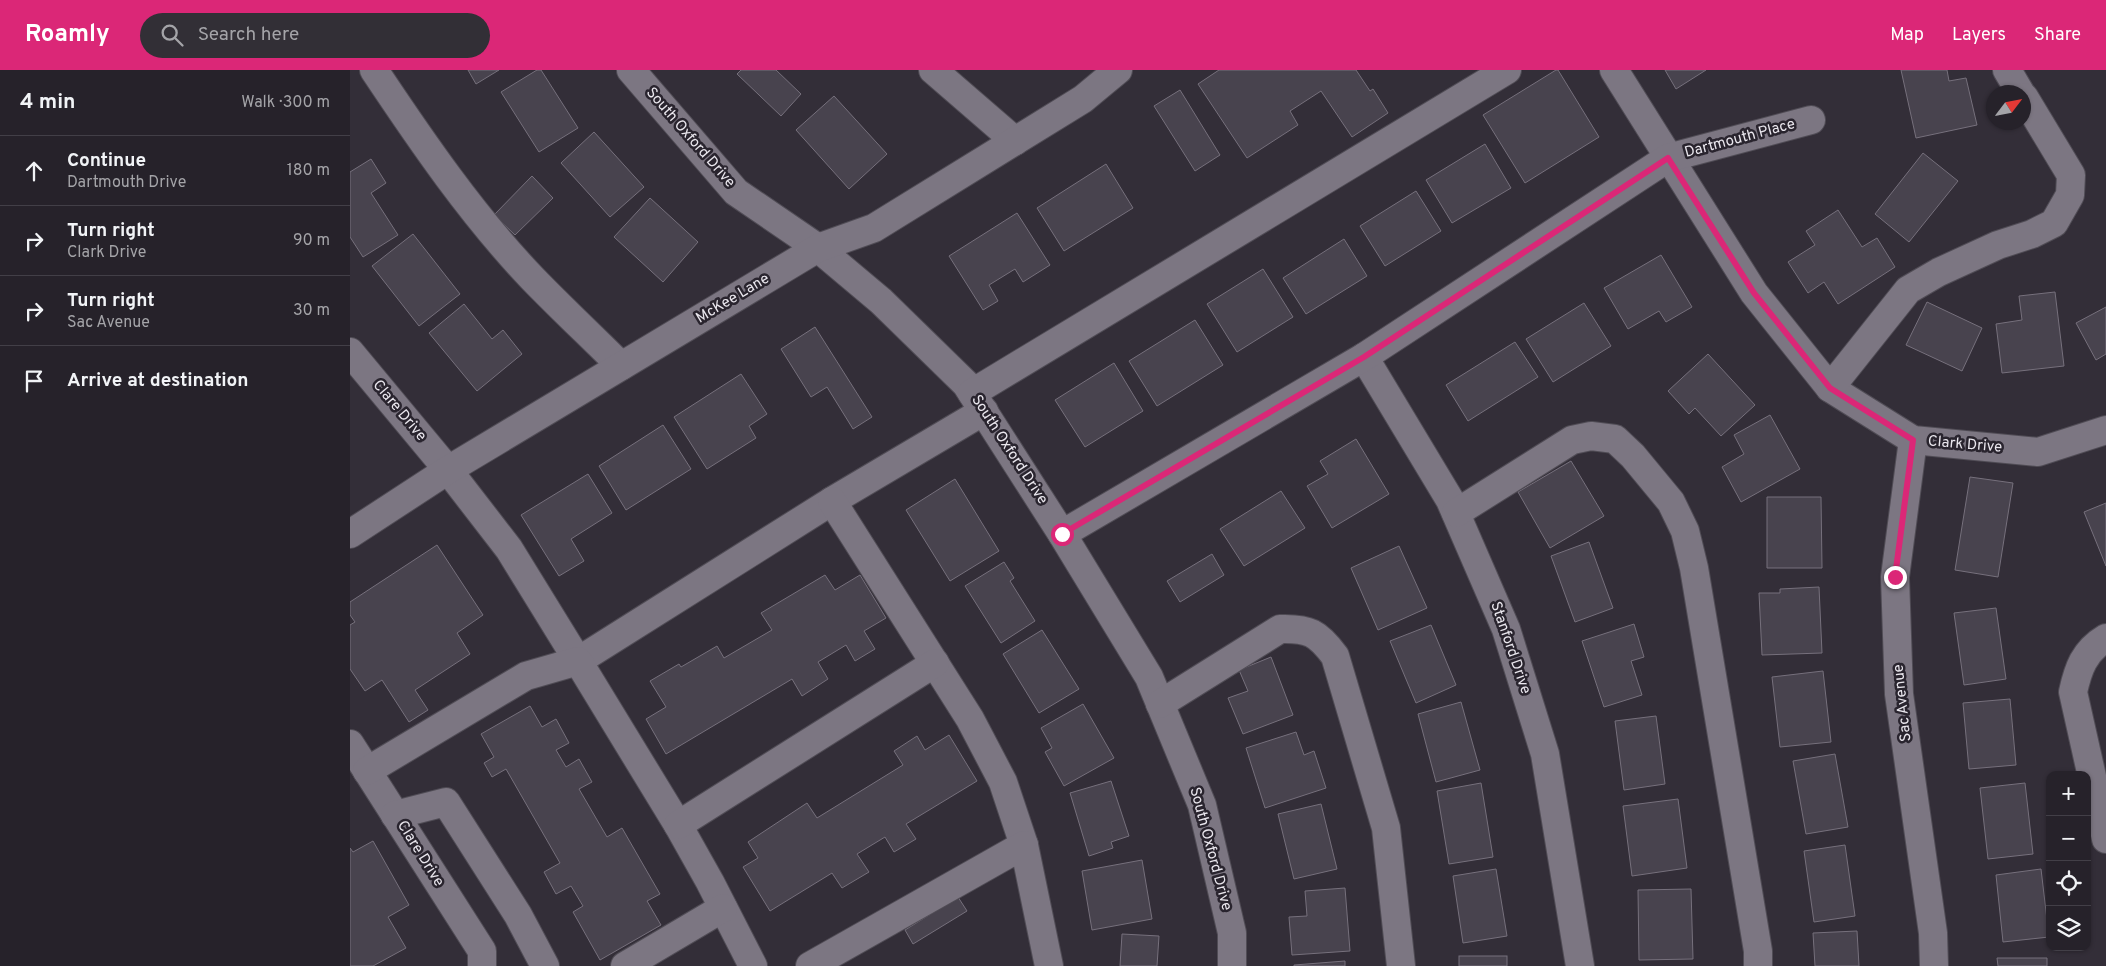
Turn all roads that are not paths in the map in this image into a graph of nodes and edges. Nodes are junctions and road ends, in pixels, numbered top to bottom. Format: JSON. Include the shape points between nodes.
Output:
{"nodes":[{"id":1,"x":374,"y":70,"type":"edge"},
{"id":2,"x":632,"y":70,"type":"edge"},
{"id":3,"x":933,"y":70,"type":"edge"},
{"id":4,"x":1118,"y":70,"type":"edge"},
{"id":5,"x":1507,"y":70,"type":"edge"},
{"id":6,"x":1614,"y":70,"type":"edge"},
{"id":7,"x":2007,"y":70,"type":"edge"},
{"id":8,"x":2016,"y":85,"type":"edge"},
{"id":9,"x":2031,"y":109,"type":"edge"},
{"id":10,"x":1811,"y":120,"type":"dead end"},
{"id":11,"x":1015,"y":141,"type":"junction"},
{"id":12,"x":1668,"y":158,"type":"junction"},
{"id":13,"x":818,"y":248,"type":"junction"},
{"id":14,"x":350,"y":352,"type":"edge"},
{"id":15,"x":1364,"y":357,"type":"junction"},
{"id":16,"x":622,"y":366,"type":"junction"},
{"id":17,"x":1830,"y":388,"type":"junction"},
{"id":18,"x":978,"y":402,"type":"junction"},
{"id":19,"x":2106,"y":430,"type":"edge"},
{"id":20,"x":1913,"y":440,"type":"junction"},
{"id":21,"x":448,"y":470,"type":"junction"},
{"id":22,"x":832,"y":501,"type":"junction"},
{"id":23,"x":1456,"y":513,"type":"junction"},
{"id":24,"x":350,"y":534,"type":"edge"},
{"id":25,"x":1062,"y":534,"type":"junction"},
{"id":26,"x":2106,"y":638,"type":"edge"},
{"id":27,"x":578,"y":661,"type":"junction"},
{"id":28,"x":935,"y":663,"type":"junction"},
{"id":29,"x":1160,"y":704,"type":"junction"},
{"id":30,"x":356,"y":759,"type":"edge"},
{"id":31,"x":395,"y":815,"type":"junction"},
{"id":32,"x":678,"y":826,"type":"junction"},
{"id":33,"x":2106,"y":839,"type":"edge"},
{"id":34,"x":1024,"y":845,"type":"junction"},
{"id":35,"x":723,"y":908,"type":"junction"},
{"id":36,"x":482,"y":966,"type":"edge"},
{"id":37,"x":544,"y":966,"type":"edge"},
{"id":38,"x":625,"y":966,"type":"edge"},
{"id":39,"x":753,"y":966,"type":"edge"},
{"id":40,"x":810,"y":966,"type":"edge"},
{"id":41,"x":1049,"y":966,"type":"edge"},
{"id":42,"x":1232,"y":966,"type":"edge"},
{"id":43,"x":1401,"y":966,"type":"edge"},
{"id":44,"x":1580,"y":966,"type":"edge"},
{"id":45,"x":1758,"y":966,"type":"edge"},
{"id":46,"x":1934,"y":966,"type":"edge"}],
"edges":[{"from":1,"to":16,"type":"street","via":[[477,214],[532,277]]},
{"from":2,"to":13,"type":"street","name":"South Oxford Drive","via":[[736,192]]},
{"from":3,"to":11,"type":"street"},
{"from":4,"to":11,"type":"street","name":"McKee Lane","via":[[1084,99]]},
{"from":5,"to":18,"type":"street"},
{"from":6,"to":12,"type":"street","name":"Clark Drive"},
{"from":7,"to":8,"type":"street"},
{"from":9,"to":17,"type":"street","via":[[2071,175],[2070,195],[2054,223],[1939,272],[1908,290]]},
{"from":10,"to":12,"type":"street","name":"Dartmouth Place"},
{"from":11,"to":13,"type":"street","name":"McKee Lane","via":[[874,228]]},
{"from":12,"to":15,"type":"street","name":"Dartmouth Place"},
{"from":12,"to":17,"type":"street","name":"Clark Drive","via":[[1754,293]]},
{"from":13,"to":16,"type":"street","name":"McKee Lane"},
{"from":13,"to":18,"type":"street","name":"South Oxford Drive","via":[[881,301],[966,384]]},
{"from":14,"to":21,"type":"street","name":"Clare Drive"},
{"from":15,"to":23,"type":"street","name":"Stanford Drive"},
{"from":15,"to":25,"type":"street","name":"Dartmouth Place"},
{"from":16,"to":21,"type":"street","name":"McKee Lane"},
{"from":17,"to":20,"type":"street","name":"Clark Drive"},
{"from":18,"to":22,"type":"street"},
{"from":18,"to":25,"type":"street","name":"South Oxford Drive"},
{"from":19,"to":20,"type":"street","name":"Clark Drive","via":[[2038,452]]},
{"from":20,"to":46,"type":"street","name":"Sac Avenue","via":[[1895,577],[1899,694],[1933,933]]},
{"from":21,"to":24,"type":"street","name":"McKee Lane"},
{"from":21,"to":27,"type":"street","name":"Clare Drive","via":[[510,550]]},
{"from":22,"to":27,"type":"street"},
{"from":22,"to":28,"type":"street"},
{"from":23,"to":44,"type":"street","name":"Stanford Drive","via":[[1506,629],[1545,754]]},
{"from":23,"to":45,"type":"street","via":[[1572,440],[1591,436],[1615,439],[1671,502],[1685,531],[1694,568]]},
{"from":25,"to":29,"type":"street","name":"South Oxford Drive","via":[[1149,677]]},
{"from":26,"to":33,"type":"street","via":[[2086,655],[2078,669],[2073,692]]},
{"from":27,"to":30,"type":"street","via":[[526,676]]},
{"from":27,"to":32,"type":"street","name":"Clare Drive"},
{"from":28,"to":32,"type":"street"},
{"from":28,"to":34,"type":"street","via":[[970,719],[1003,782]]},
{"from":29,"to":42,"type":"street","name":"South Oxford Drive","via":[[1202,805],[1232,933]]},
{"from":29,"to":43,"type":"street","via":[[1280,629],[1300,628],[1325,642],[1335,656],[1386,828]]},
{"from":30,"to":31,"type":"street","name":"Clare Drive"},
{"from":31,"to":36,"type":"street","name":"Clare Drive","via":[[482,951]]},
{"from":31,"to":37,"type":"street","via":[[446,802],[518,915]]},
{"from":32,"to":35,"type":"street","name":"Clare Drive"},
{"from":34,"to":40,"type":"street"},
{"from":34,"to":41,"type":"street"},
{"from":35,"to":38,"type":"street"},
{"from":35,"to":39,"type":"street","name":"Clare Drive"}]}
